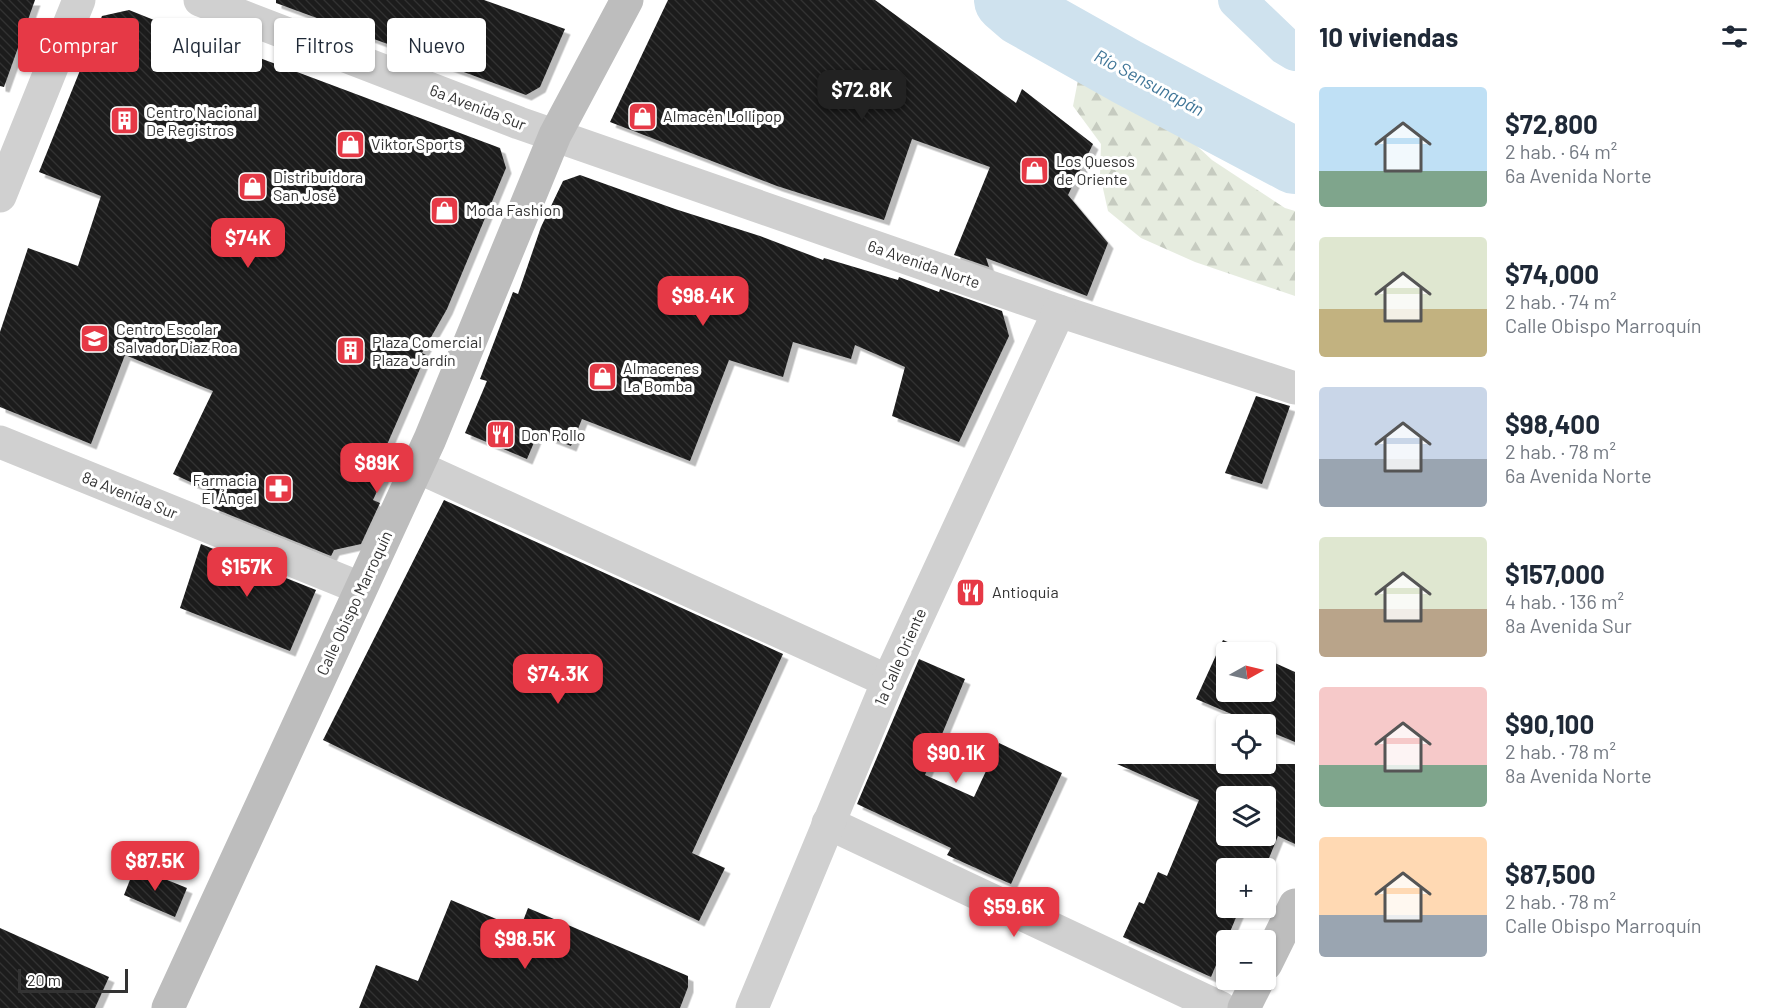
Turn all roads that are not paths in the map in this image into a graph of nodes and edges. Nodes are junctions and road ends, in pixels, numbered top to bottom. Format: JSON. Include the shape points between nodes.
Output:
{"nodes":[{"id":1,"x":79,"y":0,"type":"edge"},
{"id":2,"x":200,"y":0,"type":"edge"},
{"id":3,"x":627,"y":0,"type":"edge"},
{"id":4,"x":555,"y":135,"type":"junction"},
{"id":5,"x":0,"y":196,"type":"edge"},
{"id":6,"x":1059,"y":311,"type":"junction"},
{"id":7,"x":1295,"y":388,"type":"edge"},
{"id":8,"x":0,"y":442,"type":"edge"},
{"id":9,"x":418,"y":467,"type":"junction"},
{"id":10,"x":360,"y":588,"type":"junction"},
{"id":11,"x":888,"y":681,"type":"junction"},
{"id":12,"x":828,"y":823,"type":"junction"},
{"id":13,"x":1295,"y":905,"type":"edge"},
{"id":14,"x":1276,"y":944,"type":"edge"},
{"id":15,"x":1253,"y":990,"type":"edge"},
{"id":16,"x":168,"y":1008,"type":"edge"},
{"id":17,"x":752,"y":1008,"type":"edge"},
{"id":18,"x":1221,"y":1008,"type":"edge"},
{"id":19,"x":1244,"y":1008,"type":"edge"}],
"edges":[{"from":1,"to":5,"type":"street"},
{"from":2,"to":4,"type":"street","name":"6a Avenida Sur"},
{"from":3,"to":4,"type":"main road","name":"Calle Obispo Marroquín"},
{"from":4,"to":6,"type":"street","name":"6a Avenida Norte"},
{"from":4,"to":9,"type":"main road","name":"Calle Obispo Marroquín"},
{"from":6,"to":7,"type":"street","name":"6a Avenida Norte"},
{"from":6,"to":11,"type":"street","name":"1a Calle Oriente"},
{"from":8,"to":10,"type":"street","name":"8a Avenida Sur"},
{"from":9,"to":10,"type":"main road","name":"Calle Obispo Marroquín"},
{"from":9,"to":11,"type":"street"},
{"from":10,"to":16,"type":"main road","name":"Calle Obispo Marroquín"},
{"from":11,"to":12,"type":"street","name":"1a Calle Oriente"},
{"from":12,"to":17,"type":"street","name":"1a Calle Oriente"},
{"from":12,"to":18,"type":"street"},
{"from":13,"to":14,"type":"main road"},
{"from":15,"to":19,"type":"main road"}]}
